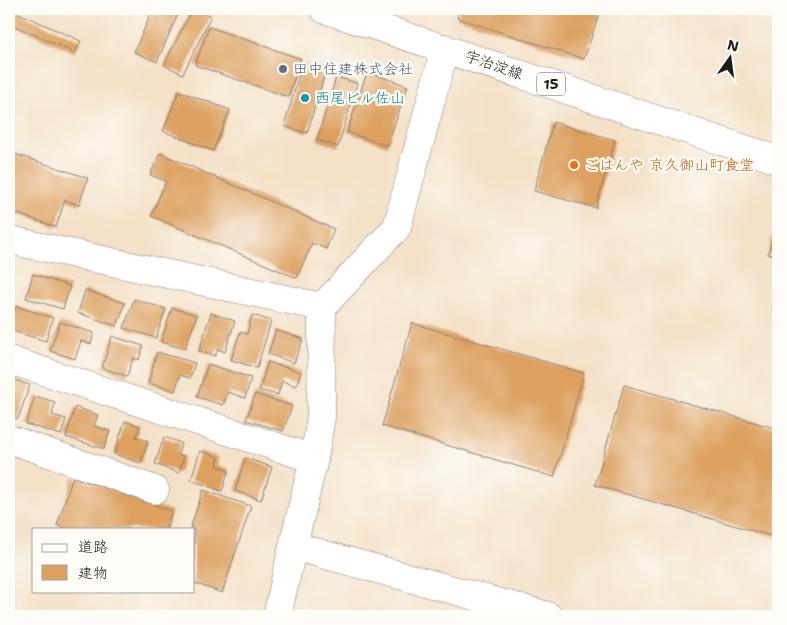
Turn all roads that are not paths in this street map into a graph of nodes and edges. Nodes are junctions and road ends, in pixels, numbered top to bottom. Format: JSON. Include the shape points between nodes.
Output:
{"nodes":[{"id":1,"x":324,"y":9,"type":"edge"},
{"id":2,"x":445,"y":48,"type":"junction"},
{"id":3,"x":778,"y":160,"type":"edge"},
{"id":4,"x":11,"y":247,"type":"edge"},
{"id":5,"x":322,"y":307,"type":"junction"},
{"id":6,"x":9,"y":360,"type":"edge"},
{"id":7,"x":9,"y":439,"type":"edge"},
{"id":8,"x":314,"y":459,"type":"junction"},
{"id":9,"x":155,"y":490,"type":"dead end"},
{"id":10,"x":292,"y":546,"type":"junction"},
{"id":11,"x":278,"y":616,"type":"edge"},
{"id":12,"x":548,"y":616,"type":"edge"}],
"edges":[{"from":1,"to":2,"type":"street","name":"宇治淀線","number":"15"},
{"from":2,"to":3,"type":"street","name":"宇治淀線","number":"15"},
{"from":2,"to":5,"type":"street","via":[[397,227]]},
{"from":4,"to":5,"type":"street"},
{"from":5,"to":8,"type":"street","via":[[321,417]]},
{"from":6,"to":8,"type":"street"},
{"from":7,"to":9,"type":"street"},
{"from":8,"to":10,"type":"street"},
{"from":10,"to":11,"type":"street"},
{"from":10,"to":12,"type":"street"}]}
